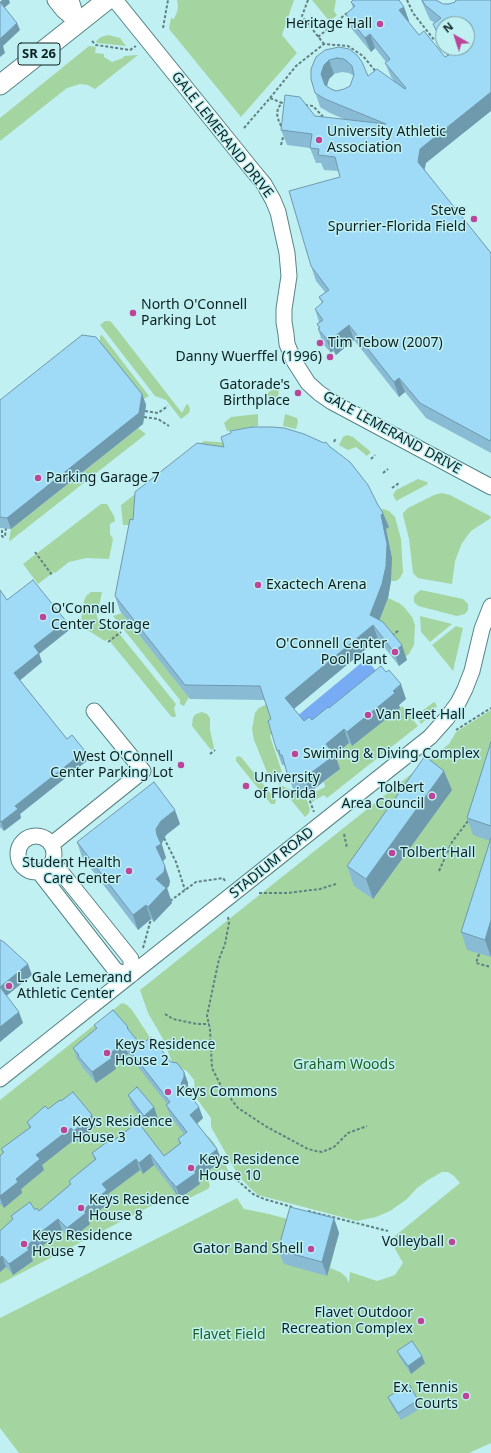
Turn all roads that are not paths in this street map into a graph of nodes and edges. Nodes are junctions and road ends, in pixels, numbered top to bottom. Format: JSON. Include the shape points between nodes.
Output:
{"nodes":[{"id":1,"x":55,"y":0,"type":"edge"},
{"id":2,"x":71,"y":0,"type":"edge"},
{"id":3,"x":107,"y":0,"type":"edge"},
{"id":4,"x":115,"y":0,"type":"edge"},
{"id":5,"x":78,"y":23,"type":"junction"},
{"id":6,"x":0,"y":85,"type":"edge"},
{"id":7,"x":491,"y":487,"type":"edge"},
{"id":8,"x":491,"y":606,"type":"edge"},
{"id":9,"x":94,"y":711,"type":"dead end"},
{"id":10,"x":52,"y":844,"type":"junction"},
{"id":11,"x":53,"y":862,"type":"junction"},
{"id":12,"x":39,"y":872,"type":"junction"},
{"id":13,"x":131,"y":975,"type":"junction"},
{"id":14,"x":0,"y":1079,"type":"edge"}],
"edges":[{"from":1,"to":5,"type":"street"},
{"from":2,"to":5,"type":"street"},
{"from":3,"to":5,"type":"main road","number":"SR 26"},
{"from":4,"to":7,"type":"street","name":"GALE LEMERAND DRIVE","via":[[264,184],[273,200],[287,252],[289,276],[284,310],[286,334],[292,357],[308,383],[332,402]]},
{"from":5,"to":6,"type":"main road","number":"SR 26"},
{"from":8,"to":13,"type":"street","name":"STADIUM ROAD","via":[[482,629],[469,680],[458,703],[439,728]]},
{"from":9,"to":10,"type":"street","via":[[143,771]]},
{"from":10,"to":11,"type":"street","via":[[55,856]]},
{"from":10,"to":12,"type":"street","via":[[37,836],[25,839],[18,849],[22,867]]},
{"from":11,"to":12,"type":"street","via":[[45,871]]},
{"from":11,"to":13,"type":"street","via":[[131,959]]},
{"from":12,"to":13,"type":"street","via":[[116,971]]},
{"from":13,"to":14,"type":"street","name":"STADIUM ROAD"}]}
